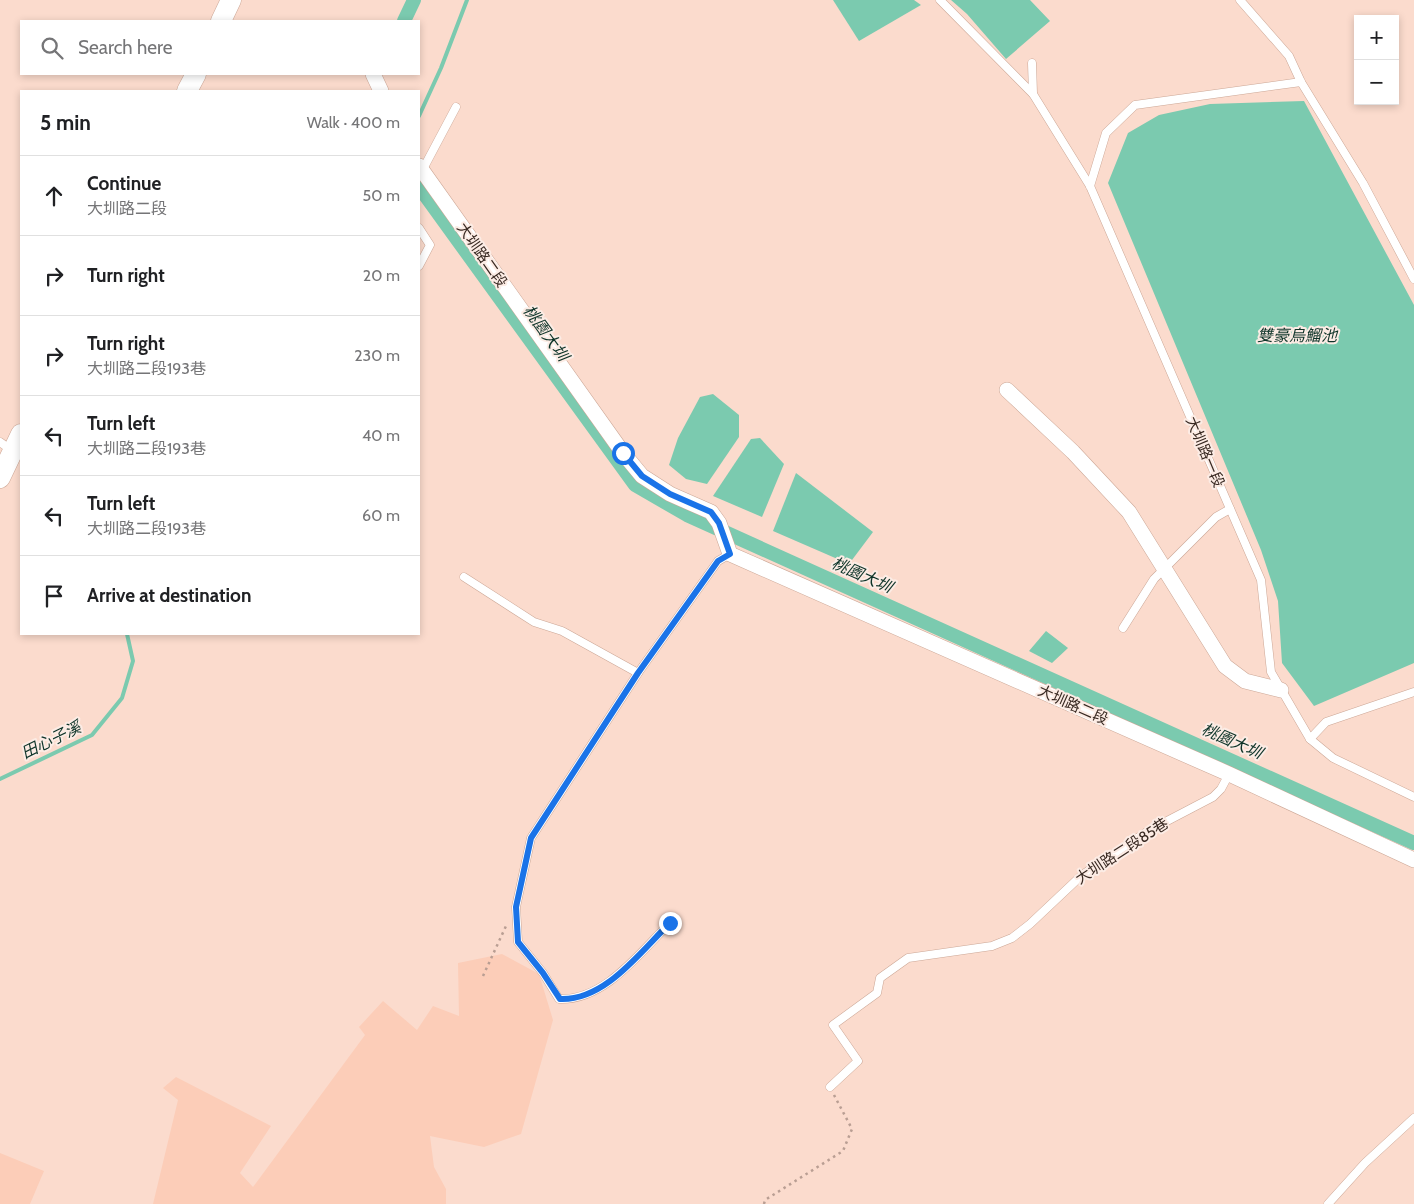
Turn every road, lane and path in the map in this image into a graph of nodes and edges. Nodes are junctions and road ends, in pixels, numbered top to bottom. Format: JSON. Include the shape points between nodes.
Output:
{"nodes":[{"id":1,"x":232,"y":0,"type":"edge"},
{"id":2,"x":940,"y":0,"type":"edge"},
{"id":3,"x":1240,"y":0,"type":"edge"},
{"id":4,"x":222,"y":20,"type":"edge"},
{"id":5,"x":1032,"y":62,"type":"dead end"},
{"id":6,"x":195,"y":75,"type":"edge"},
{"id":7,"x":373,"y":75,"type":"edge"},
{"id":8,"x":1301,"y":82,"type":"junction"},
{"id":9,"x":188,"y":90,"type":"edge"},
{"id":10,"x":381,"y":90,"type":"edge"},
{"id":11,"x":1033,"y":94,"type":"junction"},
{"id":12,"x":456,"y":107,"type":"dead end"},
{"id":13,"x":420,"y":168,"type":"edge"},
{"id":14,"x":1090,"y":186,"type":"junction"},
{"id":15,"x":420,"y":229,"type":"edge"},
{"id":16,"x":420,"y":264,"type":"edge"},
{"id":17,"x":1414,"y":280,"type":"edge"},
{"id":18,"x":1007,"y":390,"type":"dead end"},
{"id":19,"x":11,"y":442,"type":"edge"},
{"id":20,"x":0,"y":478,"type":"edge"},
{"id":21,"x":1230,"y":509,"type":"junction"},
{"id":22,"x":730,"y":554,"type":"junction"},
{"id":23,"x":1165,"y":568,"type":"junction"},
{"id":24,"x":464,"y":577,"type":"dead end"},
{"id":25,"x":1124,"y":628,"type":"dead end"},
{"id":26,"x":638,"y":673,"type":"junction"},
{"id":27,"x":1282,"y":690,"type":"junction"},
{"id":28,"x":1414,"y":692,"type":"edge"},
{"id":29,"x":1310,"y":739,"type":"junction"},
{"id":30,"x":1229,"y":774,"type":"junction"},
{"id":31,"x":1414,"y":797,"type":"edge"},
{"id":32,"x":1414,"y":860,"type":"edge"},
{"id":33,"x":516,"y":907,"type":"junction"},
{"id":34,"x":670,"y":923,"type":"dead end"},
{"id":35,"x":483,"y":976,"type":"dead end"},
{"id":36,"x":830,"y":1087,"type":"joint"},
{"id":37,"x":1414,"y":1118,"type":"edge"},
{"id":38,"x":764,"y":1204,"type":"edge"},
{"id":39,"x":1328,"y":1204,"type":"edge"}],
"edges":[{"from":1,"to":4,"type":"main road"},
{"from":2,"to":11,"type":"lane"},
{"from":3,"to":8,"type":"lane","via":[[1289,56]]},
{"from":5,"to":11,"type":"lane","name":"大圳路一段"},
{"from":6,"to":9,"type":"main road"},
{"from":7,"to":10,"type":"street"},
{"from":8,"to":14,"type":"lane","via":[[1135,105],[1106,133]]},
{"from":8,"to":17,"type":"lane"},
{"from":11,"to":14,"type":"lane","name":"大圳路一段"},
{"from":12,"to":13,"type":"lane"},
{"from":13,"to":22,"type":"street","name":"大圳路二段","via":[[642,476],[670,494],[711,512],[719,523]]},
{"from":14,"to":21,"type":"lane","name":"大圳路一段"},
{"from":15,"to":16,"type":"lane","via":[[430,244]]},
{"from":18,"to":23,"type":"street","via":[[1130,512]]},
{"from":19,"to":20,"type":"main road"},
{"from":21,"to":23,"type":"lane","via":[[1216,517]]},
{"from":21,"to":27,"type":"lane","name":"大圳路一段","via":[[1261,580],[1271,672]]},
{"from":22,"to":26,"type":"lane","via":[[718,561]]},
{"from":22,"to":30,"type":"street","name":"大圳路二段"},
{"from":23,"to":25,"type":"lane","via":[[1154,579]]},
{"from":23,"to":27,"type":"street","via":[[1225,666],[1245,681]]},
{"from":24,"to":26,"type":"lane","via":[[534,622],[562,631]]},
{"from":26,"to":33,"type":"lane","via":[[531,838]]},
{"from":27,"to":29,"type":"lane","name":"大圳路一段"},
{"from":28,"to":29,"type":"lane","via":[[1326,722]]},
{"from":29,"to":31,"type":"lane","name":"大圳路一段","via":[[1333,758]]},
{"from":30,"to":32,"type":"street","name":"大圳路二段"},
{"from":30,"to":36,"type":"lane","name":"大圳路二段85巷","via":[[1213,797],[1148,830],[1082,875],[1012,938],[992,946],[908,958],[880,978],[877,993],[833,1024],[858,1061]]},
{"from":33,"to":34,"type":"lane","via":[[518,942],[560,999],[591,994],[618,974]]},
{"from":33,"to":35,"type":"path"},
{"from":36,"to":38,"type":"path","via":[[852,1129],[843,1151],[765,1200]]},
{"from":37,"to":39,"type":"lane","via":[[1365,1162]]}]}
